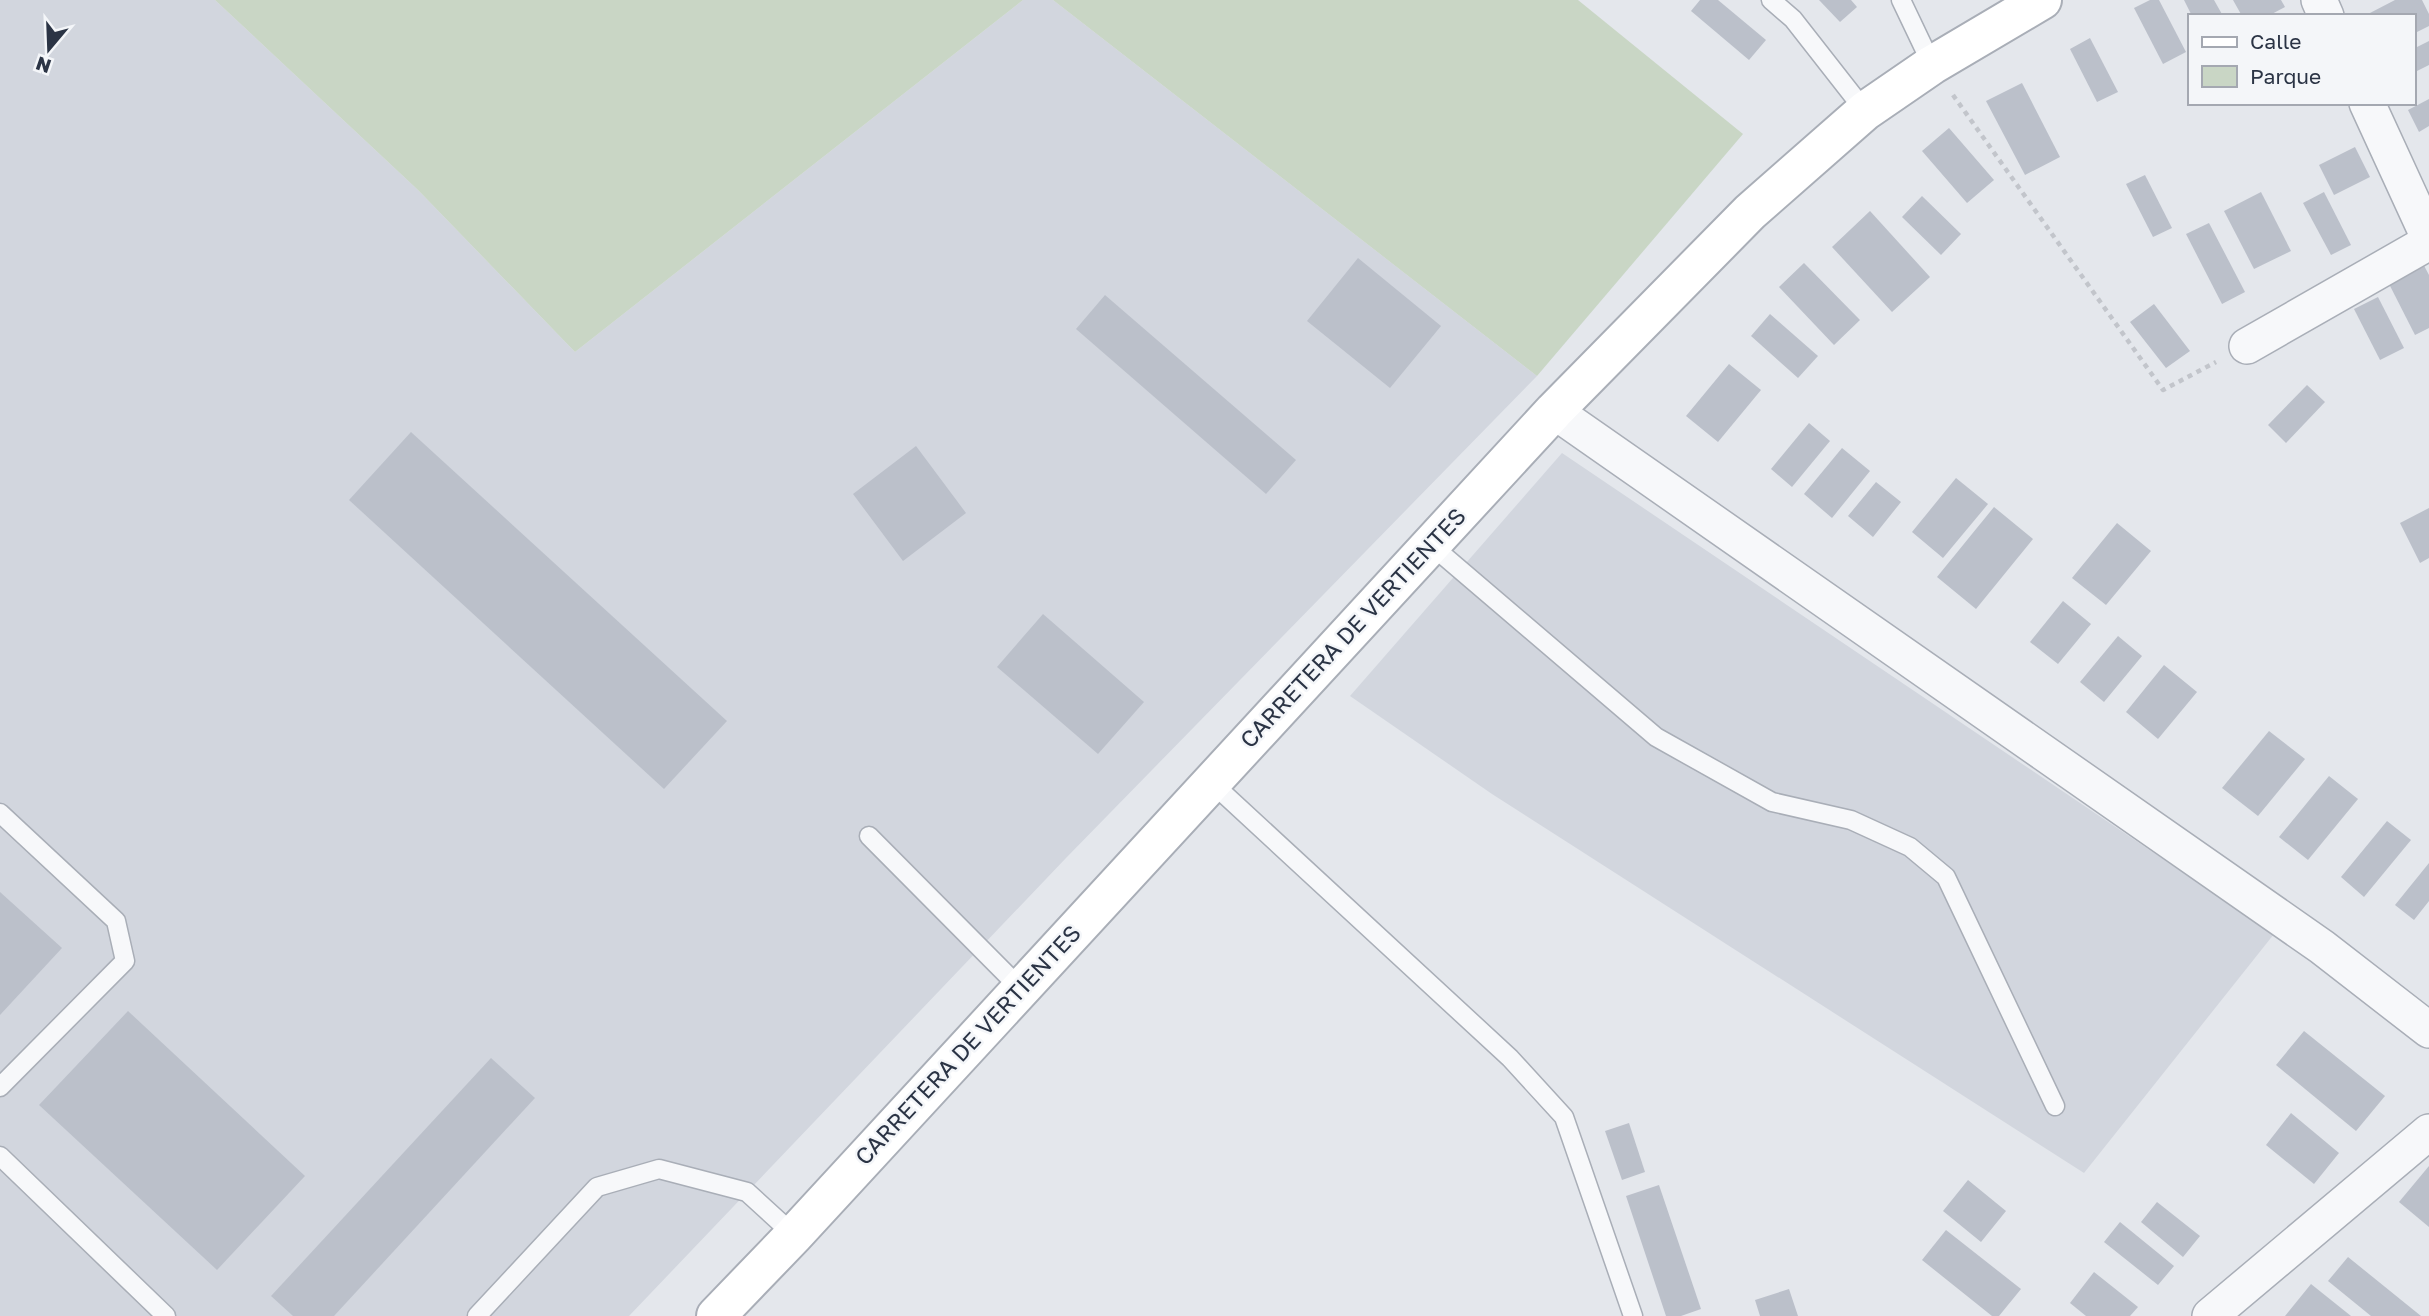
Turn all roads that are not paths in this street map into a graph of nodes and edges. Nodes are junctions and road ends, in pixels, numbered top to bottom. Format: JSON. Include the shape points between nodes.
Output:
{"nodes":[{"id":1,"x":1771,"y":0,"type":"edge"},
{"id":2,"x":1901,"y":0,"type":"edge"},
{"id":3,"x":2042,"y":0,"type":"edge"},
{"id":4,"x":1933,"y":65,"type":"junction"},
{"id":5,"x":2368,"y":105,"type":"edge"},
{"id":6,"x":1866,"y":111,"type":"junction"},
{"id":7,"x":2429,"y":240,"type":"edge"},
{"id":8,"x":2246,"y":346,"type":"road end"},
{"id":9,"x":1554,"y":411,"type":"junction"},
{"id":10,"x":1430,"y":544,"type":"junction"},
{"id":11,"x":1210,"y":781,"type":"junction"},
{"id":12,"x":0,"y":814,"type":"edge"},
{"id":13,"x":869,"y":836,"type":"dead end"},
{"id":14,"x":1020,"y":988,"type":"junction"},
{"id":15,"x":2429,"y":1030,"type":"edge"},
{"id":16,"x":0,"y":1087,"type":"edge"},
{"id":17,"x":2054,"y":1106,"type":"dead end"},
{"id":18,"x":2429,"y":1132,"type":"edge"},
{"id":19,"x":0,"y":1156,"type":"edge"},
{"id":20,"x":794,"y":1235,"type":"junction"},
{"id":21,"x":166,"y":1316,"type":"edge"},
{"id":22,"x":477,"y":1316,"type":"edge"},
{"id":23,"x":716,"y":1316,"type":"edge"},
{"id":24,"x":1633,"y":1316,"type":"edge"},
{"id":25,"x":2210,"y":1316,"type":"edge"}],
"edges":[{"from":1,"to":6,"type":"lane","via":[[1793,19]]},
{"from":2,"to":4,"type":"lane"},
{"from":3,"to":4,"type":"main road","name":"CARRETERA DE VERTIENTES"},
{"from":4,"to":6,"type":"main road","name":"CARRETERA DE VERTIENTES"},
{"from":5,"to":7,"type":"street"},
{"from":6,"to":9,"type":"main road","name":"CARRETERA DE VERTIENTES","via":[[1750,212]]},
{"from":7,"to":8,"type":"street"},
{"from":9,"to":10,"type":"main road","name":"CARRETERA DE VERTIENTES"},
{"from":9,"to":15,"type":"street","via":[[2310,939]]},
{"from":10,"to":11,"type":"main road","name":"CARRETERA DE VERTIENTES"},
{"from":10,"to":17,"type":"lane","via":[[1656,737],[1772,802],[1851,820],[1910,847],[1946,877]]},
{"from":11,"to":14,"type":"main road","name":"CARRETERA DE VERTIENTES"},
{"from":11,"to":24,"type":"lane","via":[[1510,1058],[1564,1117]]},
{"from":12,"to":16,"type":"lane","via":[[116,921],[124,961]]},
{"from":13,"to":14,"type":"lane"},
{"from":14,"to":20,"type":"main road","name":"CARRETERA DE VERTIENTES"},
{"from":18,"to":25,"type":"street"},
{"from":19,"to":21,"type":"lane"},
{"from":20,"to":22,"type":"lane","via":[[747,1192],[659,1169],[597,1186]]},
{"from":20,"to":23,"type":"main road","name":"CARRETERA DE VERTIENTES"}]}
